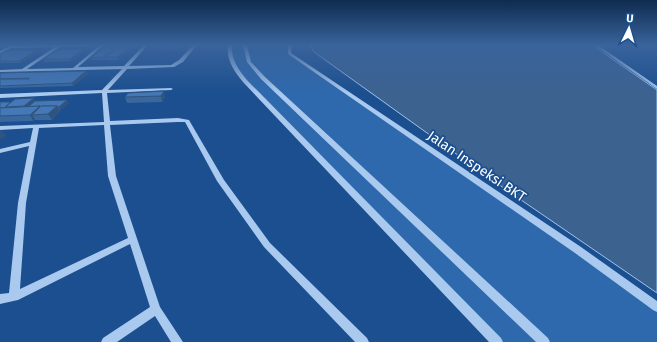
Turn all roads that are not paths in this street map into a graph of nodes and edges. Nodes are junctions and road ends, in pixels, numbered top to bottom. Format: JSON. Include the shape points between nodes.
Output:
{"nodes":[{"id":1,"x":37,"y":61,"type":"edge"},
{"id":2,"x":83,"y":61,"type":"edge"},
{"id":3,"x":131,"y":61,"type":"edge"},
{"id":4,"x":180,"y":61,"type":"edge"},
{"id":5,"x":231,"y":61,"type":"edge"},
{"id":6,"x":249,"y":61,"type":"edge"},
{"id":7,"x":301,"y":61,"type":"edge"},
{"id":8,"x":619,"y":61,"type":"edge"},
{"id":9,"x":126,"y":66,"type":"junction"},
{"id":10,"x":75,"y":68,"type":"junction"},
{"id":11,"x":23,"y":70,"type":"junction"},
{"id":12,"x":0,"y":71,"type":"edge"},
{"id":13,"x":657,"y":88,"type":"edge"},
{"id":14,"x":171,"y":89,"type":"dead end"},
{"id":15,"x":104,"y":91,"type":"junction"},
{"id":16,"x":0,"y":96,"type":"edge"},
{"id":17,"x":107,"y":123,"type":"junction"},
{"id":18,"x":36,"y":126,"type":"junction"},
{"id":19,"x":0,"y":128,"type":"edge"},
{"id":20,"x":32,"y":143,"type":"junction"},
{"id":21,"x":0,"y":151,"type":"edge"},
{"id":22,"x":133,"y":239,"type":"junction"},
{"id":23,"x":14,"y":297,"type":"junction"},
{"id":24,"x":0,"y":299,"type":"edge"},
{"id":25,"x":657,"y":307,"type":"edge"},
{"id":26,"x":156,"y":309,"type":"junction"},
{"id":27,"x":107,"y":342,"type":"edge"},
{"id":28,"x":177,"y":342,"type":"edge"},
{"id":29,"x":363,"y":342,"type":"edge"},
{"id":30,"x":497,"y":342,"type":"edge"},
{"id":31,"x":544,"y":342,"type":"edge"}],
"edges":[{"from":1,"to":11,"type":"street"},
{"from":2,"to":10,"type":"street"},
{"from":3,"to":9,"type":"street"},
{"from":4,"to":9,"type":"street","via":[[174,65]]},
{"from":5,"to":30,"type":"street","via":[[245,81]]},
{"from":6,"to":31,"type":"street","via":[[263,78]]},
{"from":7,"to":25,"type":"street","name":"Jalan Inspeksi BKT"},
{"from":8,"to":13,"type":"street"},
{"from":9,"to":10,"type":"street"},
{"from":9,"to":15,"type":"street"},
{"from":10,"to":11,"type":"street"},
{"from":11,"to":12,"type":"street"},
{"from":14,"to":15,"type":"street"},
{"from":15,"to":16,"type":"street"},
{"from":15,"to":17,"type":"street"},
{"from":17,"to":18,"type":"street"},
{"from":17,"to":22,"type":"street","via":[[112,176]]},
{"from":17,"to":29,"type":"street","via":[[187,121],[221,181],[267,245]]},
{"from":18,"to":19,"type":"street"},
{"from":18,"to":20,"type":"street"},
{"from":20,"to":21,"type":"street"},
{"from":20,"to":23,"type":"street","via":[[22,203]]},
{"from":22,"to":23,"type":"street"},
{"from":22,"to":26,"type":"street"},
{"from":23,"to":24,"type":"street"},
{"from":26,"to":27,"type":"street"},
{"from":26,"to":28,"type":"street"}]}
